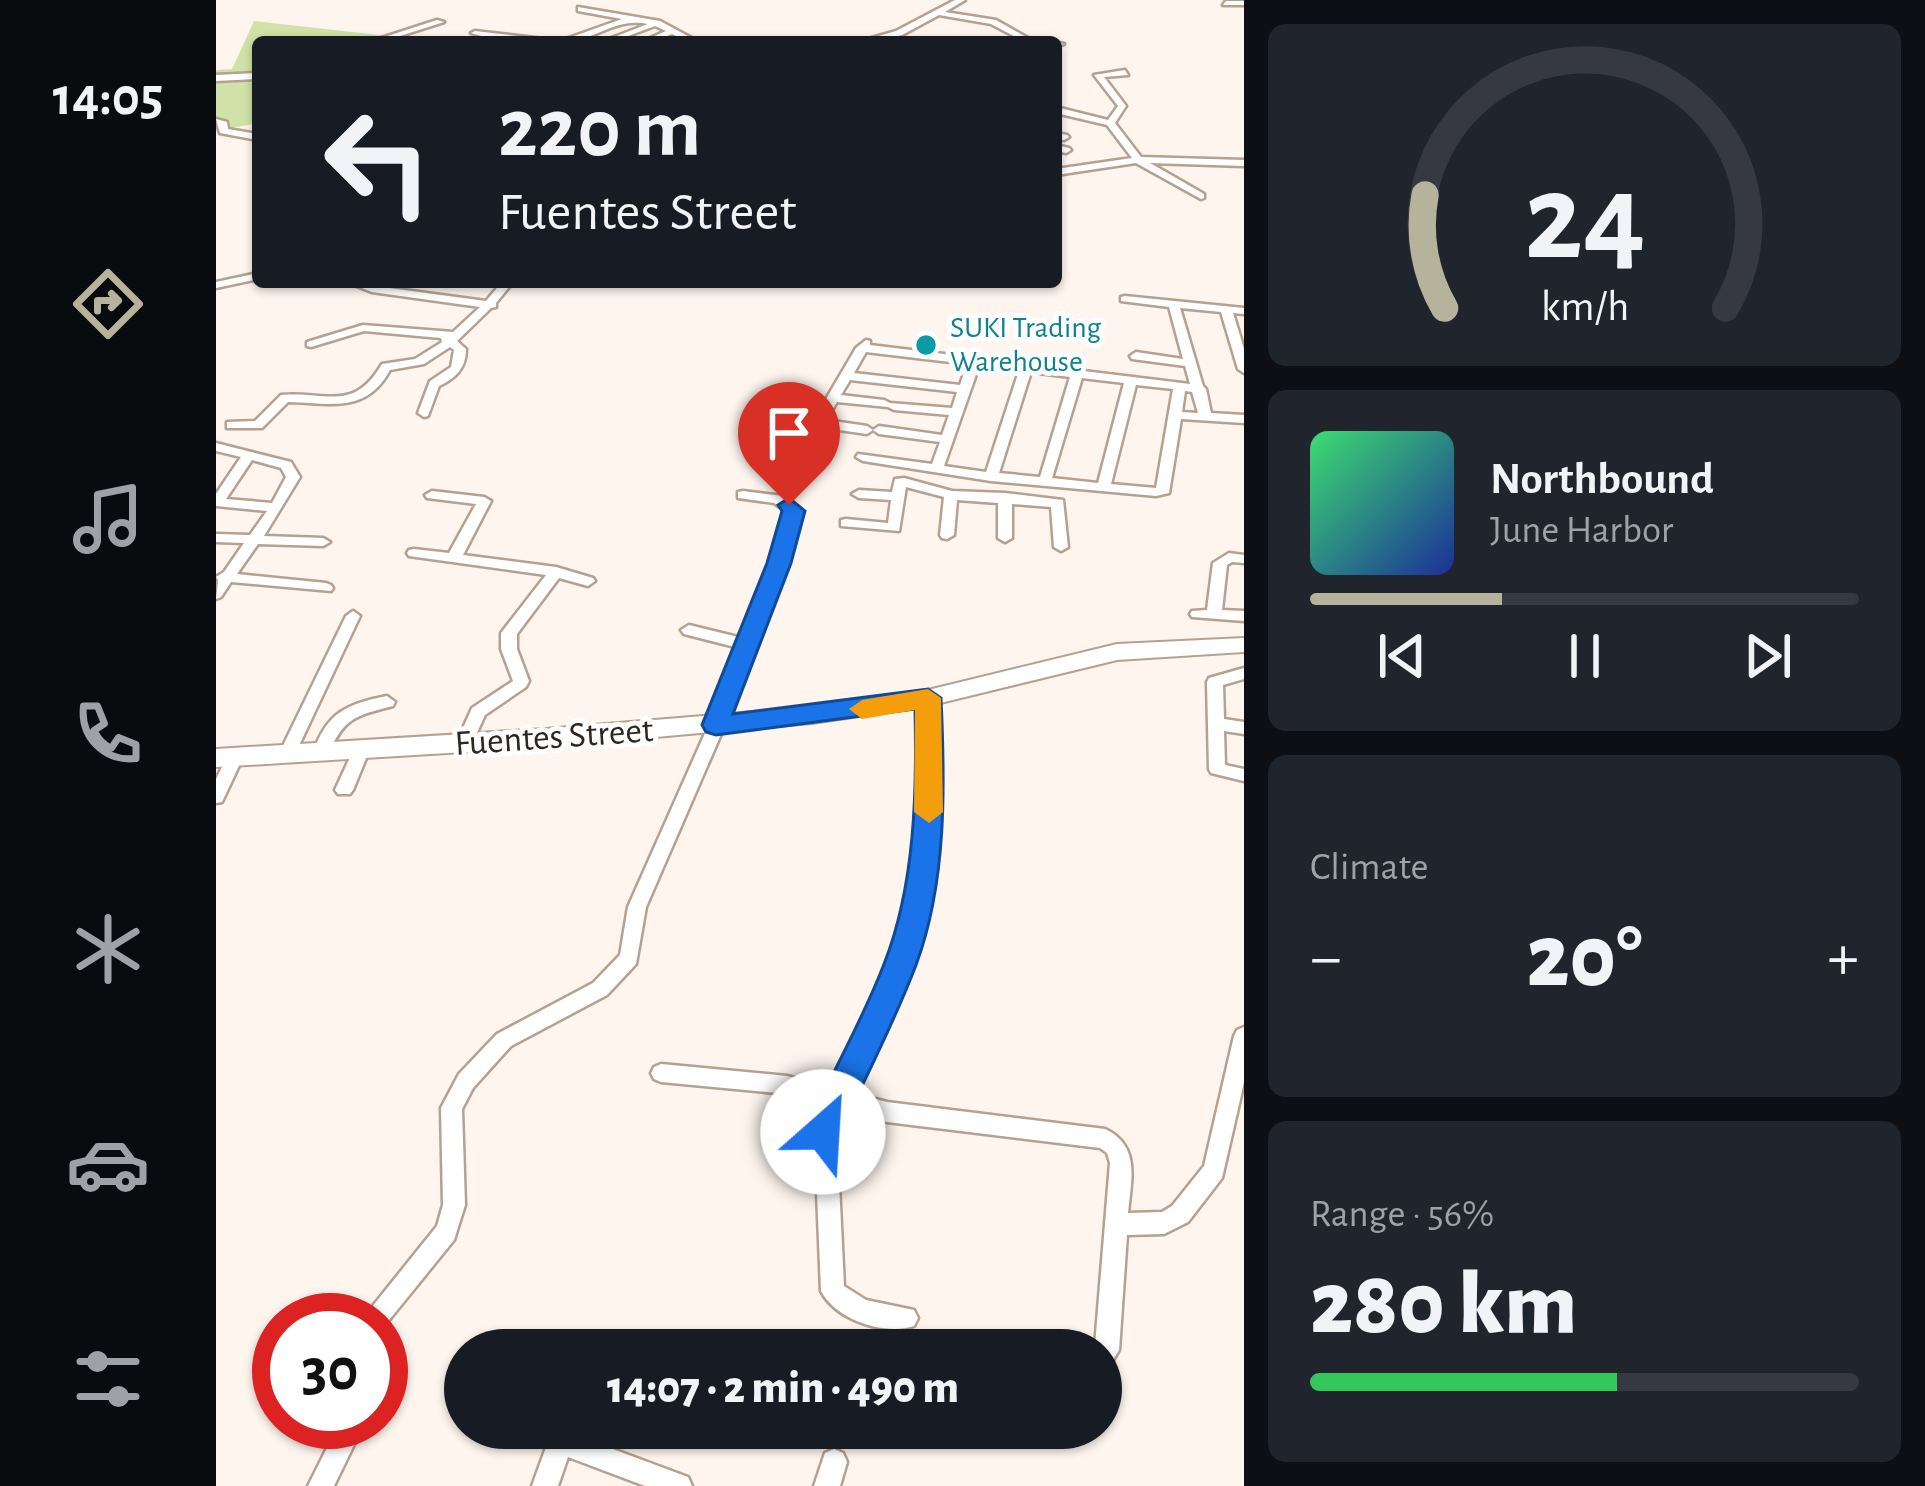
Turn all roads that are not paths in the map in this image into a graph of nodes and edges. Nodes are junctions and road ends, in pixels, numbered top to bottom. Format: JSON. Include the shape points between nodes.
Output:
{"nodes":[{"id":1,"x":961,"y":0,"type":"edge"},
{"id":2,"x":594,"y":1,"type":"edge"},
{"id":3,"x":1226,"y":3,"type":"dead end"},
{"id":4,"x":1244,"y":4,"type":"edge"},
{"id":5,"x":581,"y":9,"type":"dead end"},
{"id":6,"x":606,"y":11,"type":"junction"},
{"id":7,"x":667,"y":13,"type":"dead end"},
{"id":8,"x":940,"y":13,"type":"junction"},
{"id":9,"x":636,"y":14,"type":"junction"},
{"id":10,"x":929,"y":19,"type":"junction"},
{"id":11,"x":440,"y":22,"type":"dead end"},
{"id":12,"x":595,"y":22,"type":"dead end"},
{"id":13,"x":656,"y":23,"type":"junction"},
{"id":14,"x":608,"y":26,"type":"junction"},
{"id":15,"x":568,"y":28,"type":"dead end"},
{"id":16,"x":940,"y":28,"type":"dead end"},
{"id":17,"x":674,"y":32,"type":"junction"},
{"id":18,"x":586,"y":34,"type":"junction"},
{"id":19,"x":393,"y":36,"type":"edge"},
{"id":20,"x":580,"y":36,"type":"edge"},
{"id":21,"x":621,"y":36,"type":"edge"},
{"id":22,"x":662,"y":36,"type":"edge"},
{"id":23,"x":681,"y":36,"type":"edge"},
{"id":24,"x":905,"y":36,"type":"edge"},
{"id":25,"x":1019,"y":36,"type":"edge"},
{"id":26,"x":1125,"y":73,"type":"dead end"},
{"id":27,"x":216,"y":78,"type":"edge"},
{"id":28,"x":252,"y":78,"type":"edge"},
{"id":29,"x":1062,"y":111,"type":"edge"},
{"id":30,"x":216,"y":122,"type":"edge"},
{"id":31,"x":1110,"y":123,"type":"junction"},
{"id":32,"x":252,"y":136,"type":"edge"},
{"id":33,"x":1138,"y":160,"type":"junction"},
{"id":34,"x":1244,"y":163,"type":"edge"},
{"id":35,"x":1062,"y":171,"type":"edge"},
{"id":36,"x":1201,"y":196,"type":"dead end"},
{"id":37,"x":252,"y":277,"type":"edge"},
{"id":38,"x":216,"y":285,"type":"edge"},
{"id":39,"x":367,"y":288,"type":"edge"},
{"id":40,"x":504,"y":288,"type":"edge"},
{"id":41,"x":1125,"y":299,"type":"dead end"},
{"id":42,"x":1173,"y":302,"type":"junction"},
{"id":43,"x":492,"y":305,"type":"junction"},
{"id":44,"x":1226,"y":309,"type":"junction"},
{"id":45,"x":1244,"y":311,"type":"edge"},
{"id":46,"x":449,"y":337,"type":"junction"},
{"id":47,"x":310,"y":344,"type":"dead end"},
{"id":48,"x":1136,"y":356,"type":"dead end"},
{"id":49,"x":974,"y":362,"type":"junction"},
{"id":50,"x":1189,"y":363,"type":"junction"},
{"id":51,"x":1025,"y":368,"type":"junction"},
{"id":52,"x":1244,"y":369,"type":"edge"},
{"id":53,"x":1077,"y":374,"type":"junction"},
{"id":54,"x":846,"y":376,"type":"junction"},
{"id":55,"x":1131,"y":381,"type":"junction"},
{"id":56,"x":1179,"y":387,"type":"junction"},
{"id":57,"x":964,"y":389,"type":"junction"},
{"id":58,"x":1199,"y":389,"type":"junction"},
{"id":59,"x":833,"y":398,"type":"junction"},
{"id":60,"x":956,"y":412,"type":"junction"},
{"id":61,"x":424,"y":413,"type":"dead end"},
{"id":62,"x":1176,"y":415,"type":"junction"},
{"id":63,"x":1206,"y":418,"type":"junction"},
{"id":64,"x":1244,"y":419,"type":"edge"},
{"id":65,"x":231,"y":425,"type":"dead end"},
{"id":66,"x":947,"y":439,"type":"junction"},
{"id":67,"x":216,"y":447,"type":"edge"},
{"id":68,"x":249,"y":455,"type":"junction"},
{"id":69,"x":863,"y":457,"type":"dead end"},
{"id":70,"x":937,"y":468,"type":"junction"},
{"id":71,"x":291,"y":476,"type":"junction"},
{"id":72,"x":988,"y":477,"type":"junction"},
{"id":73,"x":271,"y":481,"type":"dead end"},
{"id":74,"x":1045,"y":481,"type":"junction"},
{"id":75,"x":1104,"y":487,"type":"junction"},
{"id":76,"x":859,"y":494,"type":"dead end"},
{"id":77,"x":951,"y":494,"type":"junction"},
{"id":78,"x":432,"y":495,"type":"dead end"},
{"id":79,"x":743,"y":495,"type":"dead end"},
{"id":80,"x":985,"y":496,"type":"junction"},
{"id":81,"x":898,"y":497,"type":"junction"},
{"id":82,"x":1005,"y":497,"type":"junction"},
{"id":83,"x":217,"y":502,"type":"edge"},
{"id":84,"x":277,"y":508,"type":"junction"},
{"id":85,"x":845,"y":523,"type":"dead end"},
{"id":86,"x":947,"y":535,"type":"dead end"},
{"id":87,"x":216,"y":538,"type":"edge"},
{"id":88,"x":1005,"y":538,"type":"dead end"},
{"id":89,"x":254,"y":542,"type":"junction"},
{"id":90,"x":323,"y":542,"type":"dead end"},
{"id":91,"x":1061,"y":547,"type":"dead end"},
{"id":92,"x":414,"y":553,"type":"dead end"},
{"id":93,"x":455,"y":556,"type":"junction"},
{"id":94,"x":1244,"y":559,"type":"edge"},
{"id":95,"x":556,"y":572,"type":"junction"},
{"id":96,"x":222,"y":577,"type":"edge"},
{"id":97,"x":588,"y":581,"type":"dead end"},
{"id":98,"x":326,"y":588,"type":"dead end"},
{"id":99,"x":216,"y":594,"type":"edge"},
{"id":100,"x":352,"y":616,"type":"dead end"},
{"id":101,"x":1244,"y":616,"type":"edge"},
{"id":102,"x":689,"y":630,"type":"dead end"},
{"id":103,"x":744,"y":644,"type":"junction"},
{"id":104,"x":1244,"y":645,"type":"edge"},
{"id":105,"x":1244,"y":673,"type":"edge"},
{"id":106,"x":928,"y":698,"type":"junction"},
{"id":107,"x":387,"y":702,"type":"dead end"},
{"id":108,"x":1217,"y":724,"type":"junction"},
{"id":109,"x":716,"y":725,"type":"junction"},
{"id":110,"x":1244,"y":728,"type":"edge"},
{"id":111,"x":464,"y":744,"type":"junction"},
{"id":112,"x":361,"y":751,"type":"junction"},
{"id":113,"x":321,"y":753,"type":"junction"},
{"id":114,"x":287,"y":754,"type":"junction"},
{"id":115,"x":226,"y":758,"type":"edge"},
{"id":116,"x":1244,"y":775,"type":"edge"},
{"id":117,"x":344,"y":790,"type":"dead end"},
{"id":118,"x":216,"y":797,"type":"edge"},
{"id":119,"x":1244,"y":1036,"type":"edge"},
{"id":120,"x":661,"y":1073,"type":"dead end"},
{"id":121,"x":840,"y":1099,"type":"junction"},
{"id":122,"x":1116,"y":1224,"type":"junction"},
{"id":123,"x":397,"y":1293,"type":"edge"},
{"id":124,"x":906,"y":1318,"type":"dead end"},
{"id":125,"x":1108,"y":1329,"type":"edge"},
{"id":126,"x":340,"y":1449,"type":"edge"},
{"id":127,"x":558,"y":1449,"type":"edge"},
{"id":128,"x":595,"y":1449,"type":"edge"},
{"id":129,"x":321,"y":1486,"type":"edge"},
{"id":130,"x":545,"y":1486,"type":"edge"},
{"id":131,"x":679,"y":1486,"type":"edge"}],
"edges":[{"from":1,"to":8,"type":"street"},
{"from":2,"to":6,"type":"street","via":[[617,4]]},
{"from":3,"to":4,"type":"street"},
{"from":5,"to":6,"type":"street"},
{"from":6,"to":9,"type":"street"},
{"from":7,"to":13,"type":"street"},
{"from":8,"to":10,"type":"street"},
{"from":8,"to":25,"type":"street","via":[[993,22]]},
{"from":9,"to":13,"type":"street"},
{"from":9,"to":14,"type":"street"},
{"from":10,"to":16,"type":"street"},
{"from":10,"to":24,"type":"street"},
{"from":11,"to":19,"type":"street"},
{"from":12,"to":14,"type":"street"},
{"from":13,"to":17,"type":"street"},
{"from":13,"to":21,"type":"street"},
{"from":14,"to":18,"type":"street"},
{"from":15,"to":18,"type":"street"},
{"from":17,"to":22,"type":"street"},
{"from":17,"to":23,"type":"street"},
{"from":18,"to":20,"type":"street"},
{"from":26,"to":31,"type":"street","via":[[1098,75],[1122,106]]},
{"from":27,"to":28,"type":"street"},
{"from":29,"to":31,"type":"street"},
{"from":30,"to":32,"type":"street"},
{"from":31,"to":33,"type":"street"},
{"from":33,"to":34,"type":"street"},
{"from":33,"to":35,"type":"street"},
{"from":33,"to":36,"type":"street"},
{"from":37,"to":38,"type":"street"},
{"from":39,"to":43,"type":"street"},
{"from":40,"to":43,"type":"street"},
{"from":41,"to":42,"type":"street"},
{"from":42,"to":44,"type":"street"},
{"from":42,"to":50,"type":"street"},
{"from":43,"to":46,"type":"street"},
{"from":44,"to":45,"type":"street"},
{"from":44,"to":52,"type":"street"},
{"from":46,"to":47,"type":"street","via":[[363,328]]},
{"from":46,"to":61,"type":"street","via":[[461,361],[434,384]]},
{"from":46,"to":65,"type":"street","via":[[425,359],[386,367],[358,399],[285,398],[258,425]]},
{"from":48,"to":50,"type":"street"},
{"from":49,"to":51,"type":"street"},
{"from":49,"to":54,"type":"street","via":[[864,345]]},
{"from":49,"to":57,"type":"street"},
{"from":50,"to":58,"type":"street"},
{"from":51,"to":53,"type":"street"},
{"from":51,"to":72,"type":"street"},
{"from":53,"to":55,"type":"street"},
{"from":53,"to":74,"type":"street"},
{"from":54,"to":57,"type":"street"},
{"from":54,"to":59,"type":"street"},
{"from":55,"to":56,"type":"street"},
{"from":55,"to":75,"type":"street"},
{"from":56,"to":58,"type":"street"},
{"from":56,"to":62,"type":"street"},
{"from":57,"to":60,"type":"street"},
{"from":58,"to":63,"type":"street"},
{"from":59,"to":60,"type":"street"},
{"from":59,"to":66,"type":"street","via":[[818,423]]},
{"from":60,"to":66,"type":"street"},
{"from":62,"to":63,"type":"street"},
{"from":62,"to":75,"type":"street","via":[[1164,490]]},
{"from":63,"to":64,"type":"street"},
{"from":66,"to":70,"type":"street"},
{"from":67,"to":68,"type":"street"},
{"from":68,"to":71,"type":"street"},
{"from":68,"to":83,"type":"street"},
{"from":69,"to":70,"type":"street"},
{"from":70,"to":72,"type":"street"},
{"from":71,"to":73,"type":"street"},
{"from":71,"to":84,"type":"street"},
{"from":72,"to":74,"type":"street"},
{"from":72,"to":80,"type":"street"},
{"from":74,"to":75,"type":"street"},
{"from":76,"to":81,"type":"street"},
{"from":77,"to":80,"type":"street"},
{"from":77,"to":81,"type":"street","via":[[900,482]]},
{"from":77,"to":86,"type":"street"},
{"from":78,"to":93,"type":"street","via":[[484,501]]},
{"from":79,"to":103,"type":"street","via":[[778,499],[794,511]]},
{"from":80,"to":82,"type":"street"},
{"from":81,"to":85,"type":"street","via":[[895,528]]},
{"from":82,"to":88,"type":"street"},
{"from":82,"to":91,"type":"street","via":[[1058,503]]},
{"from":83,"to":84,"type":"street"},
{"from":84,"to":89,"type":"street"},
{"from":87,"to":89,"type":"street"},
{"from":89,"to":90,"type":"street"},
{"from":89,"to":96,"type":"street"},
{"from":92,"to":93,"type":"street"},
{"from":93,"to":95,"type":"street"},
{"from":94,"to":101,"type":"street","via":[[1220,563],[1206,614]]},
{"from":95,"to":97,"type":"street"},
{"from":95,"to":111,"type":"street","via":[[508,633],[518,687],[478,712]]},
{"from":96,"to":98,"type":"street"},
{"from":96,"to":99,"type":"street"},
{"from":100,"to":114,"type":"street"},
{"from":102,"to":103,"type":"street"},
{"from":103,"to":109,"type":"street"},
{"from":104,"to":106,"type":"street","name":"Fuentes Street","via":[[1117,652]]},
{"from":105,"to":108,"type":"street","via":[[1215,682]]},
{"from":106,"to":109,"type":"street","name":"Fuentes Street"},
{"from":106,"to":121,"type":"street","via":[[931,788],[914,916]]},
{"from":107,"to":113,"type":"street","via":[[338,718]]},
{"from":108,"to":110,"type":"street"},
{"from":108,"to":116,"type":"street","via":[[1216,769]]},
{"from":109,"to":111,"type":"street","name":"Fuentes Street"},
{"from":109,"to":123,"type":"street","via":[[638,907],[629,958],[600,989],[504,1040],[466,1081],[451,1108],[454,1204],[446,1232]]},
{"from":111,"to":112,"type":"street","name":"Fuentes Street"},
{"from":112,"to":113,"type":"street","name":"Fuentes Street"},
{"from":112,"to":117,"type":"street"},
{"from":113,"to":114,"type":"street","name":"Fuentes Street"},
{"from":114,"to":115,"type":"street","name":"Fuentes Street"},
{"from":115,"to":118,"type":"street"},
{"from":119,"to":122,"type":"street","via":[[1214,1172],[1164,1223]]},
{"from":120,"to":121,"type":"street","via":[[787,1085]]},
{"from":121,"to":122,"type":"street","via":[[1105,1139],[1121,1163]]},
{"from":121,"to":124,"type":"street","via":[[823,1132],[830,1282],[846,1304],[869,1315]]},
{"from":122,"to":125,"type":"street"},
{"from":126,"to":129,"type":"street"},
{"from":127,"to":130,"type":"street"},
{"from":128,"to":131,"type":"street"}]}
